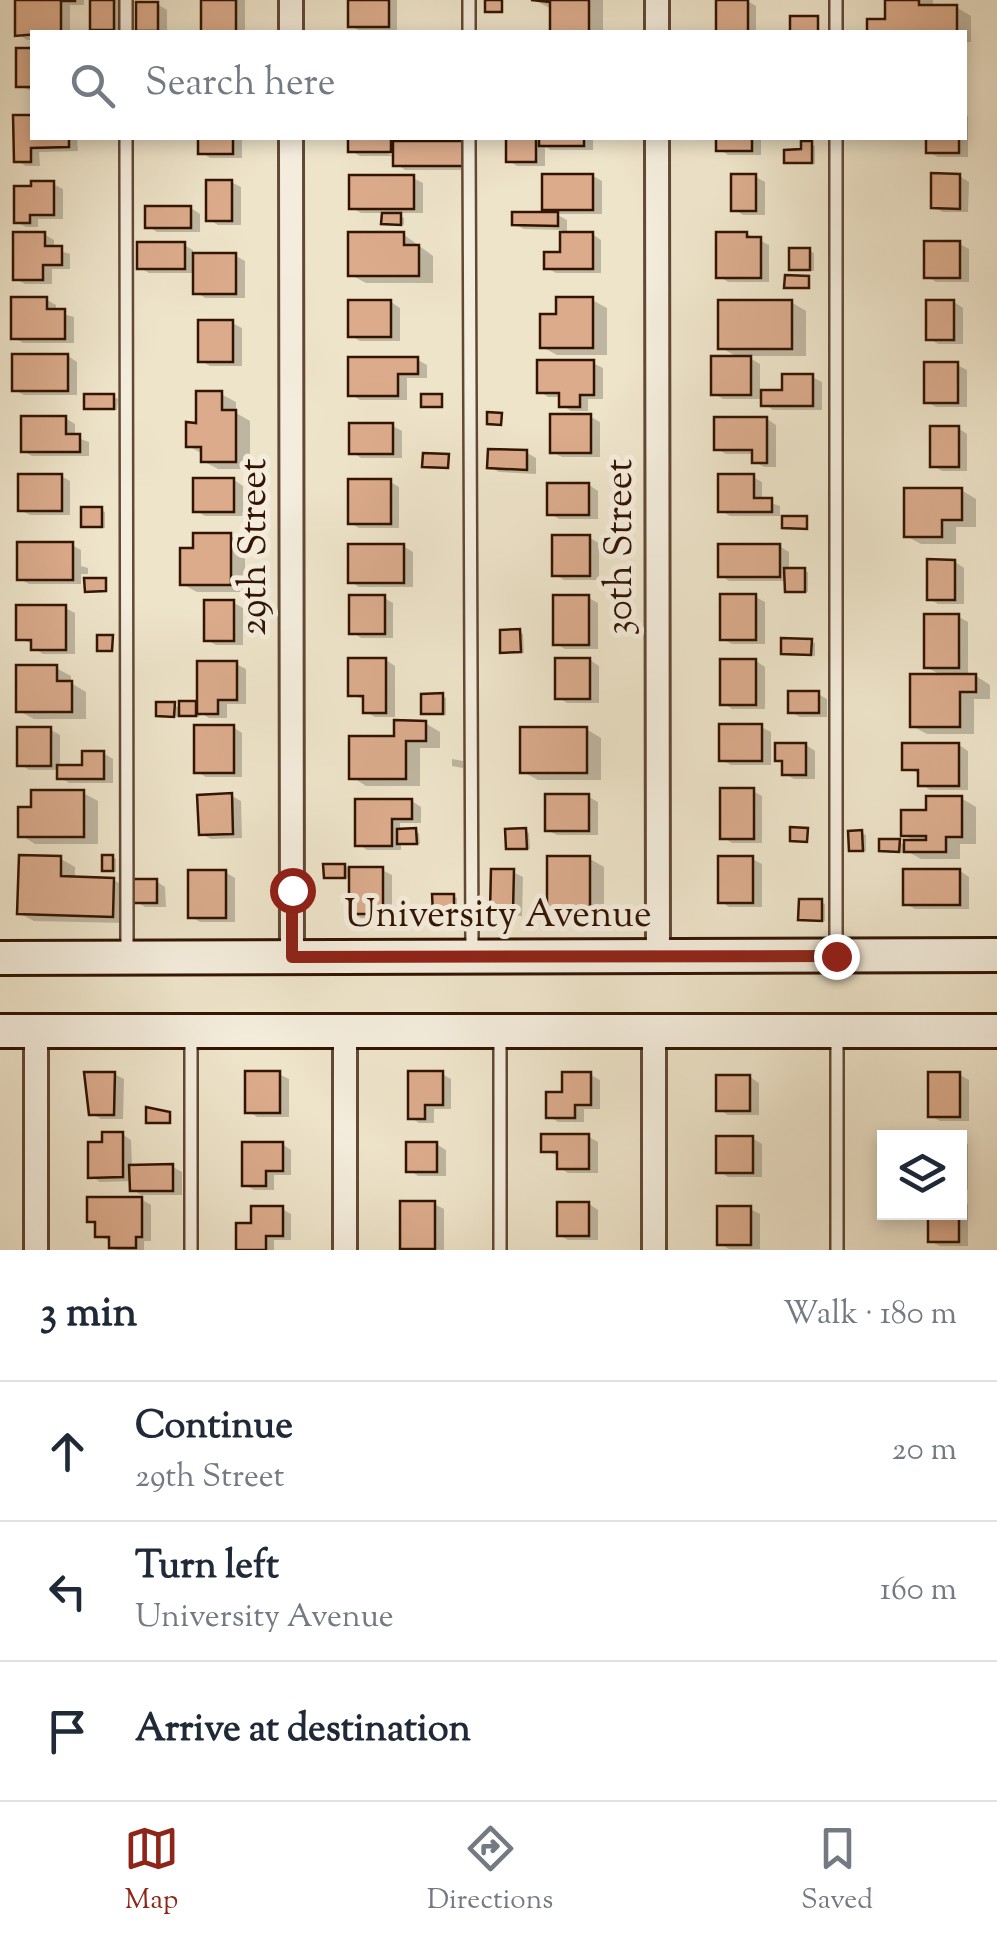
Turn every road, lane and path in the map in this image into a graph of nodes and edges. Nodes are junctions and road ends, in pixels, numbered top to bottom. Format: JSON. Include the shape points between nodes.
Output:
{"nodes":[{"id":1,"x":126,"y":0,"type":"edge"},
{"id":2,"x":291,"y":0,"type":"edge"},
{"id":3,"x":469,"y":0,"type":"edge"},
{"id":4,"x":657,"y":0,"type":"edge"},
{"id":5,"x":836,"y":0,"type":"edge"},
{"id":6,"x":126,"y":30,"type":"edge"},
{"id":7,"x":291,"y":30,"type":"edge"},
{"id":8,"x":469,"y":30,"type":"edge"},
{"id":9,"x":657,"y":30,"type":"edge"},
{"id":10,"x":836,"y":30,"type":"edge"},
{"id":11,"x":126,"y":140,"type":"edge"},
{"id":12,"x":291,"y":140,"type":"edge"},
{"id":13,"x":470,"y":140,"type":"edge"},
{"id":14,"x":657,"y":140,"type":"edge"},
{"id":15,"x":836,"y":140,"type":"edge"},
{"id":16,"x":658,"y":956,"type":"junction"},
{"id":17,"x":836,"y":956,"type":"junction"},
{"id":18,"x":997,"y":956,"type":"edge"},
{"id":19,"x":292,"y":957,"type":"junction"},
{"id":20,"x":472,"y":957,"type":"junction"},
{"id":21,"x":0,"y":958,"type":"edge"},
{"id":22,"x":127,"y":958,"type":"junction"},
{"id":23,"x":0,"y":1030,"type":"edge"},
{"id":24,"x":36,"y":1030,"type":"junction"},
{"id":25,"x":192,"y":1030,"type":"junction"},
{"id":26,"x":345,"y":1030,"type":"junction"},
{"id":27,"x":500,"y":1030,"type":"junction"},
{"id":28,"x":997,"y":1030,"type":"edge"},
{"id":29,"x":654,"y":1031,"type":"junction"},
{"id":30,"x":837,"y":1031,"type":"junction"},
{"id":31,"x":36,"y":1250,"type":"edge"},
{"id":32,"x":192,"y":1250,"type":"edge"},
{"id":33,"x":345,"y":1250,"type":"edge"},
{"id":34,"x":500,"y":1250,"type":"edge"},
{"id":35,"x":654,"y":1250,"type":"edge"},
{"id":36,"x":836,"y":1250,"type":"edge"}],
"edges":[{"from":1,"to":6,"type":"lane"},
{"from":2,"to":7,"type":"street"},
{"from":3,"to":8,"type":"lane"},
{"from":4,"to":9,"type":"street"},
{"from":5,"to":10,"type":"lane"},
{"from":11,"to":22,"type":"lane"},
{"from":12,"to":19,"type":"street","name":"29th Street"},
{"from":13,"to":20,"type":"lane"},
{"from":14,"to":16,"type":"street","name":"30th Street"},
{"from":15,"to":17,"type":"lane"},
{"from":16,"to":17,"type":"main road","name":"University Avenue"},
{"from":16,"to":20,"type":"main road","name":"University Avenue"},
{"from":17,"to":18,"type":"main road","name":"University Avenue"},
{"from":19,"to":20,"type":"main road","name":"University Avenue"},
{"from":19,"to":22,"type":"main road","name":"University Avenue"},
{"from":21,"to":22,"type":"main road","name":"University Avenue"},
{"from":23,"to":24,"type":"main road"},
{"from":24,"to":25,"type":"main road"},
{"from":24,"to":31,"type":"street"},
{"from":25,"to":26,"type":"main road"},
{"from":25,"to":32,"type":"lane"},
{"from":26,"to":27,"type":"main road"},
{"from":26,"to":33,"type":"street"},
{"from":27,"to":29,"type":"main road"},
{"from":27,"to":34,"type":"lane"},
{"from":28,"to":30,"type":"main road"},
{"from":29,"to":30,"type":"main road"},
{"from":29,"to":35,"type":"street"},
{"from":30,"to":36,"type":"lane"}]}
